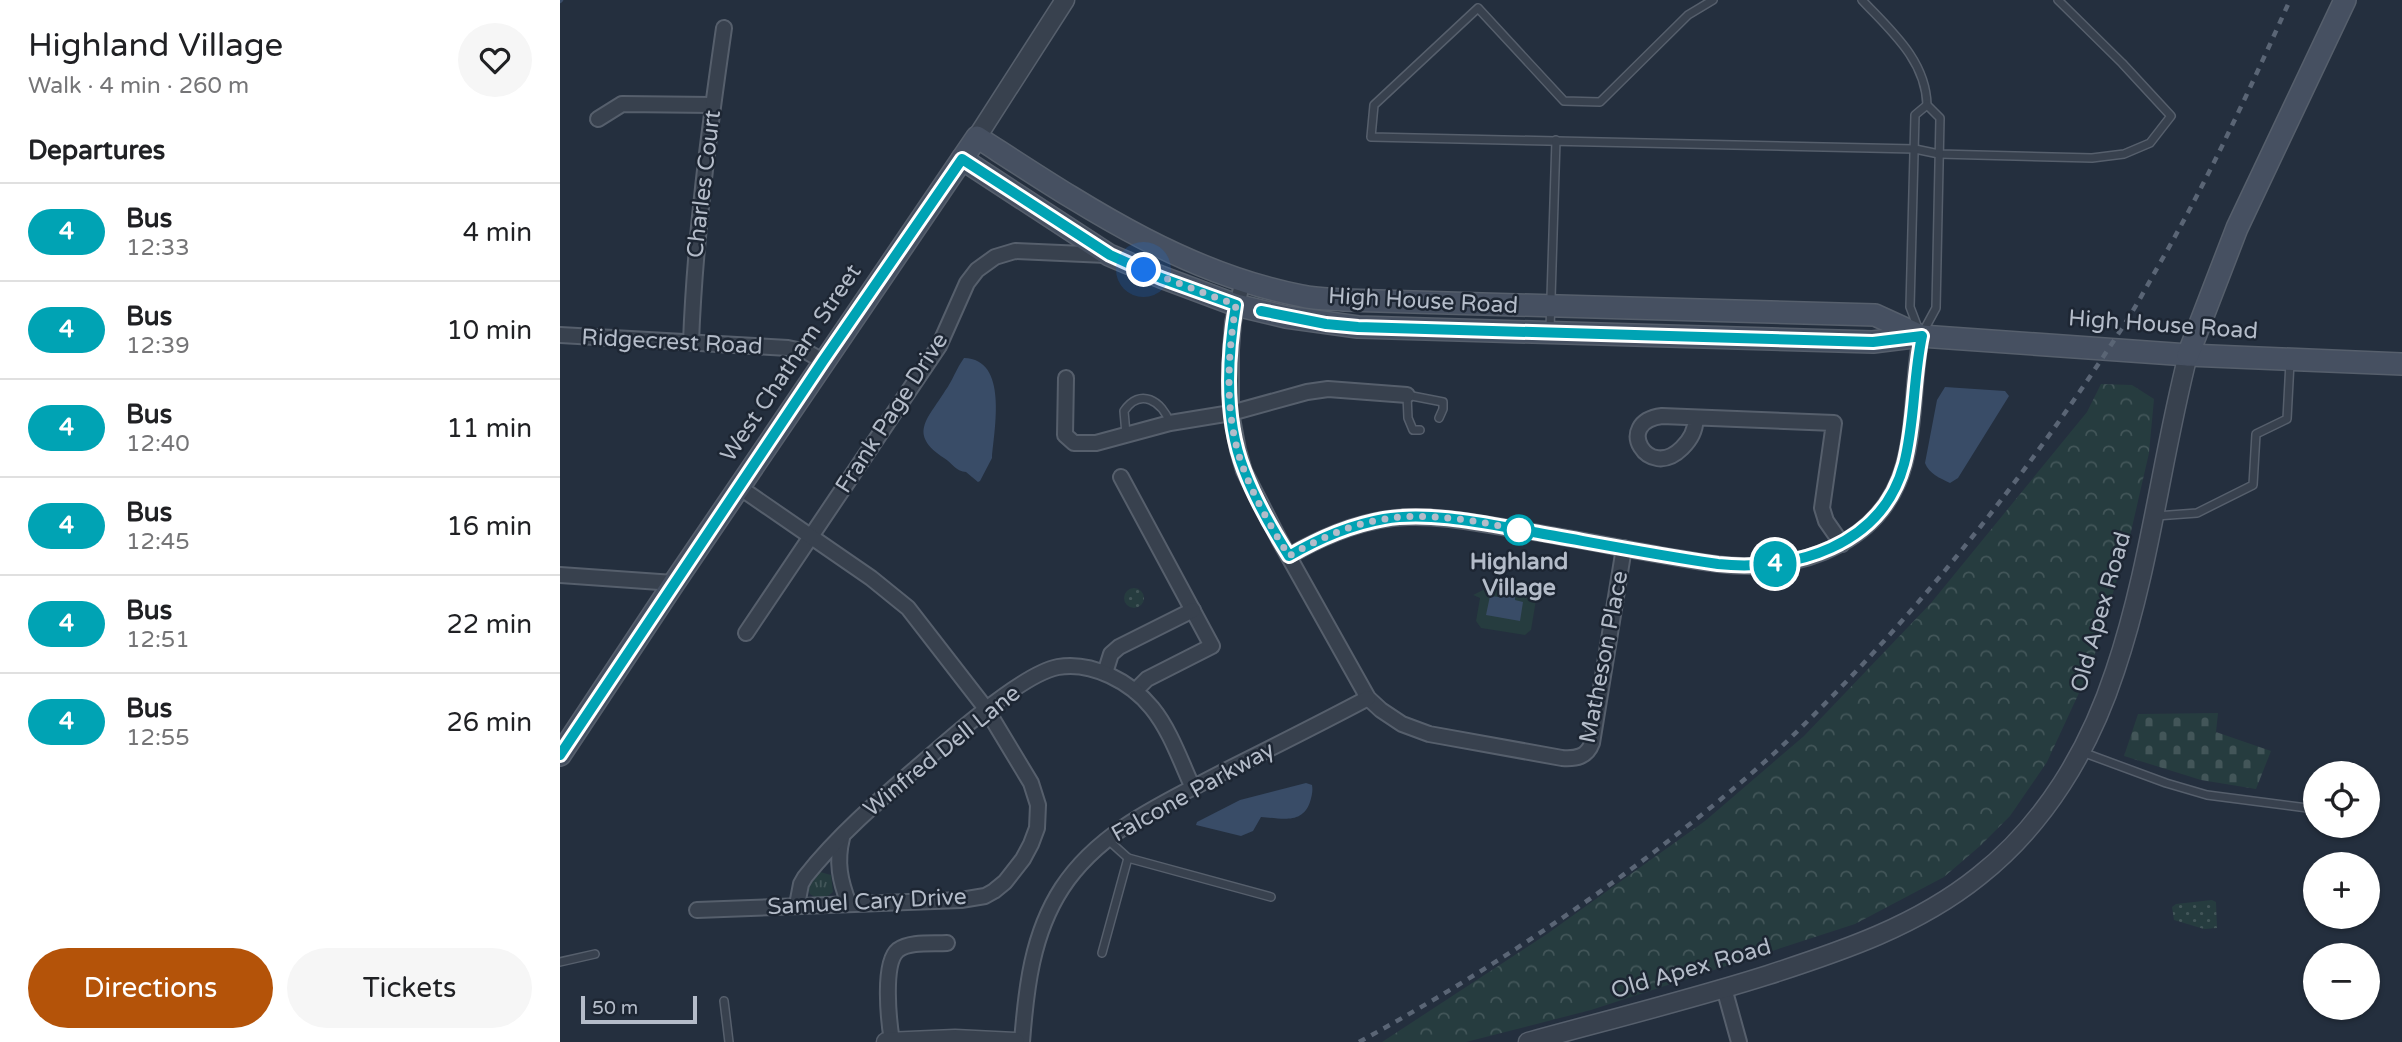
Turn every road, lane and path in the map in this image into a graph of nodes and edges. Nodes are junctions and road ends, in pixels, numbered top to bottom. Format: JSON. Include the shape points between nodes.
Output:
{"nodes":[{"id":1,"x":1065,"y":0,"type":"edge"},
{"id":2,"x":1713,"y":0,"type":"edge"},
{"id":3,"x":1862,"y":0,"type":"edge"},
{"id":4,"x":2058,"y":0,"type":"edge"},
{"id":5,"x":2345,"y":0,"type":"edge"},
{"id":6,"x":724,"y":28,"type":"dead end"},
{"id":7,"x":713,"y":105,"type":"junction"},
{"id":8,"x":1927,"y":105,"type":"junction"},
{"id":9,"x":598,"y":119,"type":"dead end"},
{"id":10,"x":977,"y":137,"type":"junction"},
{"id":11,"x":1556,"y":140,"type":"junction"},
{"id":12,"x":1915,"y":149,"type":"junction"},
{"id":13,"x":1940,"y":154,"type":"junction"},
{"id":14,"x":962,"y":159,"type":"junction"},
{"id":15,"x":1110,"y":255,"type":"junction"},
{"id":16,"x":1243,"y":280,"type":"junction"},
{"id":17,"x":1236,"y":305,"type":"junction"},
{"id":18,"x":1551,"y":305,"type":"junction"},
{"id":19,"x":1550,"y":333,"type":"junction"},
{"id":20,"x":560,"y":335,"type":"edge"},
{"id":21,"x":1922,"y":336,"type":"junction"},
{"id":22,"x":691,"y":342,"type":"junction"},
{"id":23,"x":2188,"y":355,"type":"junction"},
{"id":24,"x":2290,"y":359,"type":"junction"},
{"id":25,"x":823,"y":361,"type":"junction"},
{"id":26,"x":2402,"y":364,"type":"edge"},
{"id":27,"x":1066,"y":378,"type":"dead end"},
{"id":28,"x":1407,"y":395,"type":"junction"},
{"id":29,"x":1231,"y":413,"type":"junction"},
{"id":30,"x":1439,"y":418,"type":"dead end"},
{"id":31,"x":1696,"y":418,"type":"dead end"},
{"id":32,"x":1170,"y":423,"type":"junction"},
{"id":33,"x":1420,"y":430,"type":"dead end"},
{"id":34,"x":1126,"y":434,"type":"junction"},
{"id":35,"x":1121,"y":477,"type":"dead end"},
{"id":36,"x":738,"y":487,"type":"junction"},
{"id":37,"x":2155,"y":516,"type":"junction"},
{"id":38,"x":810,"y":538,"type":"junction"},
{"id":39,"x":1842,"y":544,"type":"junction"},
{"id":40,"x":1625,"y":548,"type":"junction"},
{"id":41,"x":1289,"y":556,"type":"junction"},
{"id":42,"x":560,"y":575,"type":"edge"},
{"id":43,"x":674,"y":583,"type":"junction"},
{"id":44,"x":1193,"y":610,"type":"junction"},
{"id":45,"x":746,"y":633,"type":"dead end"},
{"id":46,"x":1105,"y":673,"type":"junction"},
{"id":47,"x":1135,"y":691,"type":"junction"},
{"id":48,"x":1368,"y":698,"type":"junction"},
{"id":49,"x":986,"y":710,"type":"junction"},
{"id":50,"x":2081,"y":752,"type":"junction"},
{"id":51,"x":560,"y":755,"type":"edge"},
{"id":52,"x":1193,"y":788,"type":"junction"},
{"id":53,"x":2303,"y":807,"type":"edge"},
{"id":54,"x":842,"y":836,"type":"junction"},
{"id":55,"x":1107,"y":839,"type":"junction"},
{"id":56,"x":1128,"y":858,"type":"junction"},
{"id":57,"x":1272,"y":897,"type":"dead end"},
{"id":58,"x":849,"y":904,"type":"junction"},
{"id":59,"x":797,"y":905,"type":"junction"},
{"id":60,"x":697,"y":910,"type":"dead end"},
{"id":61,"x":947,"y":943,"type":"dead end"},
{"id":62,"x":1102,"y":953,"type":"dead end"},
{"id":63,"x":595,"y":954,"type":"dead end"},
{"id":64,"x":560,"y":962,"type":"edge"},
{"id":65,"x":1724,"y":988,"type":"junction"},
{"id":66,"x":724,"y":1001,"type":"dead end"},
{"id":67,"x":892,"y":1041,"type":"edge"},
{"id":68,"x":729,"y":1042,"type":"edge"},
{"id":69,"x":886,"y":1042,"type":"edge"},
{"id":70,"x":1015,"y":1042,"type":"edge"},
{"id":71,"x":1022,"y":1042,"type":"edge"},
{"id":72,"x":1528,"y":1042,"type":"edge"},
{"id":73,"x":1739,"y":1042,"type":"edge"}],
"edges":[{"from":1,"to":10,"type":"street","name":"West Chatham Street"},
{"from":2,"to":11,"type":"lane","via":[[1688,15],[1600,102],[1564,101],[1478,8],[1374,105],[1371,137]]},
{"from":3,"to":8,"type":"lane","via":[[1909,52],[1920,71]]},
{"from":4,"to":13,"type":"lane","via":[[2171,116],[2150,143],[2124,154],[2092,158]]},
{"from":5,"to":23,"type":"main road","name":"Old Apex Road","via":[[2237,228]]},
{"from":6,"to":7,"type":"street","name":"Charles Court"},
{"from":7,"to":9,"type":"street","via":[[622,104]]},
{"from":7,"to":22,"type":"street","name":"Charles Court","via":[[694,263]]},
{"from":8,"to":12,"type":"lane","via":[[1915,116]]},
{"from":8,"to":13,"type":"lane","via":[[1940,118]]},
{"from":10,"to":14,"type":"main road","name":"West Chatham Street"},
{"from":10,"to":16,"type":"main road","name":"High House Road","via":[[1126,230]]},
{"from":11,"to":12,"type":"lane"},
{"from":11,"to":18,"type":"lane"},
{"from":12,"to":13,"type":"lane"},
{"from":12,"to":21,"type":"lane","via":[[1910,307]]},
{"from":13,"to":21,"type":"lane","via":[[1936,308]]},
{"from":14,"to":15,"type":"main road","name":"High House Road"},
{"from":14,"to":25,"type":"main road","name":"West Chatham Street"},
{"from":15,"to":17,"type":"main road","name":"High House Road"},
{"from":15,"to":38,"type":"street","name":"Frank Page Drive","via":[[1015,251],[995,257],[977,270],[939,346]]},
{"from":16,"to":17,"type":"street","name":"Matheson Place"},
{"from":16,"to":18,"type":"main road","name":"High House Road","via":[[1303,296],[1344,300]]},
{"from":17,"to":19,"type":"main road","name":"High House Road","via":[[1358,327]]},
{"from":17,"to":29,"type":"street","name":"Matheson Place"},
{"from":18,"to":19,"type":"lane"},
{"from":18,"to":21,"type":"main road","name":"High House Road","via":[[1875,314]]},
{"from":19,"to":21,"type":"main road","name":"High House Road","via":[[1873,342]]},
{"from":20,"to":22,"type":"street","name":"Ridgecrest Road"},
{"from":21,"to":23,"type":"main road","name":"High House Road"},
{"from":21,"to":39,"type":"street","via":[[1909,441],[1898,482],[1871,522]]},
{"from":22,"to":25,"type":"street","name":"Ridgecrest Road","via":[[796,349]]},
{"from":23,"to":24,"type":"main road","name":"High House Road"},
{"from":23,"to":37,"type":"street","name":"Old Apex Road"},
{"from":24,"to":26,"type":"main road","name":"High House Road"},
{"from":24,"to":37,"type":"lane","via":[[2287,419],[2256,434],[2253,485],[2197,513]]},
{"from":25,"to":36,"type":"main road","name":"West Chatham Street"},
{"from":27,"to":34,"type":"street","via":[[1064,432],[1069,441],[1087,444]]},
{"from":28,"to":29,"type":"street","via":[[1328,389]]},
{"from":28,"to":30,"type":"lane","via":[[1443,402]]},
{"from":28,"to":33,"type":"lane","via":[[1409,425]]},
{"from":29,"to":32,"type":"street"},
{"from":29,"to":41,"type":"street","name":"Matheson Place","via":[[1244,471]]},
{"from":31,"to":39,"type":"street","via":[[1834,423],[1822,508]]},
{"from":32,"to":34,"type":"street"},
{"from":32,"to":34,"type":"lane","via":[[1158,404],[1138,400],[1125,411]]},
{"from":35,"to":44,"type":"street"},
{"from":36,"to":38,"type":"street","name":"Samuel Cary Drive"},
{"from":36,"to":43,"type":"main road","name":"West Chatham Street"},
{"from":37,"to":50,"type":"street","name":"Old Apex Road","via":[[2115,671]]},
{"from":38,"to":45,"type":"street","name":"Frank Page Drive"},
{"from":38,"to":49,"type":"street","name":"Samuel Cary Drive","via":[[908,608]]},
{"from":39,"to":40,"type":"street","via":[[1805,559],[1756,566]]},
{"from":40,"to":41,"type":"street","via":[[1466,521],[1410,517],[1354,527]]},
{"from":40,"to":48,"type":"street","name":"Matheson Place","via":[[1592,743],[1583,755],[1562,758],[1429,734],[1402,724]]},
{"from":41,"to":48,"type":"street","name":"Matheson Place"},
{"from":42,"to":43,"type":"street"},
{"from":43,"to":51,"type":"main road","name":"West Chatham Street"},
{"from":44,"to":46,"type":"street","via":[[1119,647],[1111,654]]},
{"from":44,"to":47,"type":"street","via":[[1212,646],[1147,679]]},
{"from":46,"to":47,"type":"street","name":"Winfred Dell Lane"},
{"from":46,"to":49,"type":"street","name":"Winfred Dell Lane","via":[[1058,667]]},
{"from":47,"to":52,"type":"street","name":"Winfred Dell Lane","via":[[1153,709]]},
{"from":48,"to":52,"type":"street","name":"Falcone Parkway"},
{"from":49,"to":54,"type":"street","name":"Winfred Dell Lane"},
{"from":49,"to":58,"type":"street","name":"Samuel Cary Drive","via":[[1031,783],[1038,805],[1037,828],[1015,871],[994,891],[974,898]]},
{"from":50,"to":53,"type":"lane","via":[[2207,795]]},
{"from":50,"to":65,"type":"street","name":"Old Apex Road","via":[[2032,825],[1948,899],[1867,941]]},
{"from":52,"to":55,"type":"street","name":"Falcone Parkway"},
{"from":54,"to":58,"type":"street","via":[[838,869]]},
{"from":54,"to":59,"type":"street","name":"Winfred Dell Lane","via":[[805,877]]},
{"from":55,"to":56,"type":"lane"},
{"from":55,"to":71,"type":"street","name":"Falcone Parkway","via":[[1061,890],[1047,919],[1033,961]]},
{"from":56,"to":57,"type":"lane"},
{"from":56,"to":62,"type":"lane"},
{"from":58,"to":59,"type":"street","name":"Samuel Cary Drive"},
{"from":59,"to":60,"type":"street","name":"Samuel Cary Drive"},
{"from":61,"to":67,"type":"street","via":[[909,946],[893,957],[889,987]]},
{"from":63,"to":64,"type":"lane"},
{"from":65,"to":72,"type":"street","name":"Old Apex Road"},
{"from":65,"to":73,"type":"street"},
{"from":66,"to":68,"type":"lane"},
{"from":67,"to":69,"type":"street"},
{"from":67,"to":70,"type":"street"}]}
